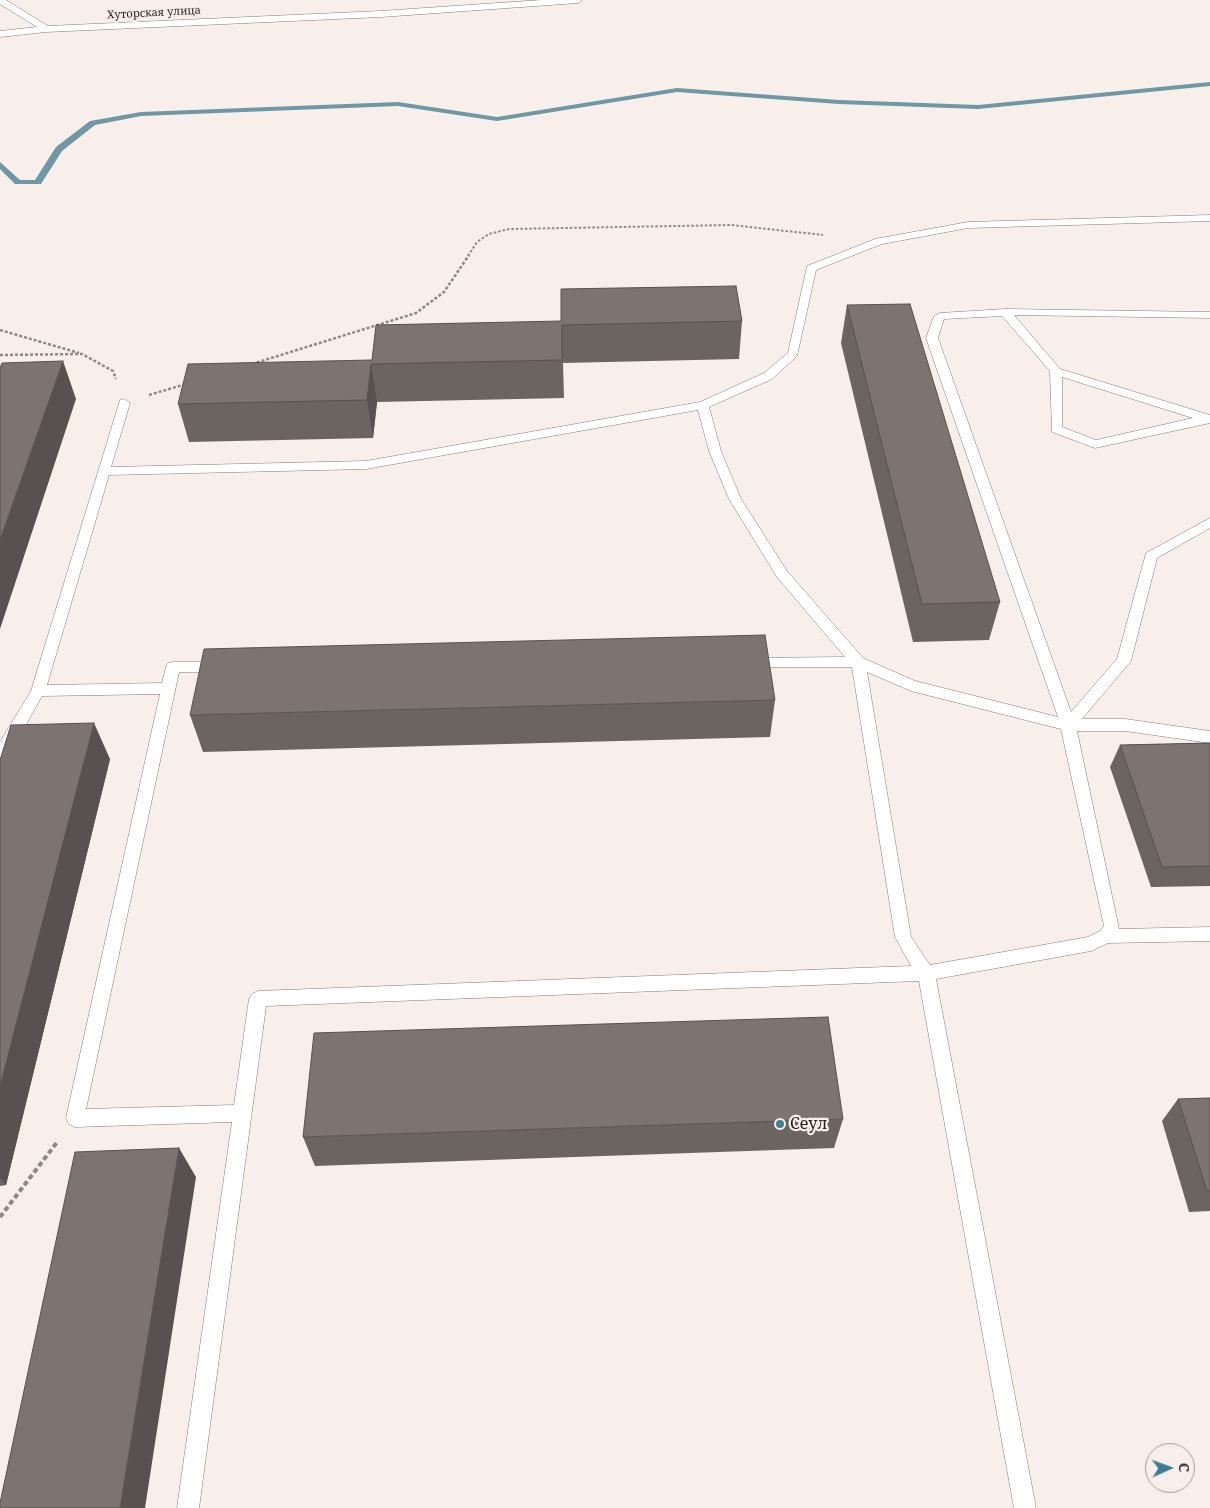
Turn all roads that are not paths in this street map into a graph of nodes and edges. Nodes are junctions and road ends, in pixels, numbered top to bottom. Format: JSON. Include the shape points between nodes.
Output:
{"nodes":[{"id":1,"x":0,"y":0,"type":"edge"},
{"id":2,"x":578,"y":0,"type":"edge"},
{"id":3,"x":46,"y":29,"type":"junction"},
{"id":4,"x":0,"y":34,"type":"edge"},
{"id":5,"x":1210,"y":218,"type":"edge"},
{"id":6,"x":1005,"y":312,"type":"junction"},
{"id":7,"x":1210,"y":315,"type":"edge"},
{"id":8,"x":1056,"y":372,"type":"junction"},
{"id":9,"x":124,"y":403,"type":"road end"},
{"id":10,"x":703,"y":405,"type":"junction"},
{"id":11,"x":1208,"y":419,"type":"edge"},
{"id":12,"x":103,"y":471,"type":"junction"},
{"id":13,"x":1210,"y":522,"type":"edge"},
{"id":14,"x":858,"y":662,"type":"junction"},
{"id":15,"x":739,"y":663,"type":"edge"},
{"id":16,"x":233,"y":666,"type":"edge"},
{"id":17,"x":169,"y":688,"type":"junction"},
{"id":18,"x":38,"y":691,"type":"junction"},
{"id":19,"x":1068,"y":725,"type":"junction"},
{"id":20,"x":1210,"y":737,"type":"edge"},
{"id":21,"x":0,"y":753,"type":"edge"},
{"id":22,"x":1210,"y":934,"type":"edge"},
{"id":23,"x":1106,"y":936,"type":"junction"},
{"id":24,"x":926,"y":973,"type":"junction"},
{"id":25,"x":242,"y":1113,"type":"junction"},
{"id":26,"x":188,"y":1508,"type":"edge"},
{"id":27,"x":1025,"y":1508,"type":"edge"}],
"edges":[{"from":1,"to":3,"type":"lane"},
{"from":2,"to":3,"type":"lane","name":"Хуторская улица","via":[[381,14]]},
{"from":3,"to":4,"type":"lane","name":"Хуторская улица"},
{"from":5,"to":10,"type":"lane","via":[[968,225],[879,241],[811,268],[793,354],[768,376]]},
{"from":6,"to":7,"type":"lane"},
{"from":6,"to":8,"type":"lane"},
{"from":6,"to":19,"type":"lane","via":[[940,316],[932,338]]},
{"from":8,"to":11,"type":"lane"},
{"from":8,"to":11,"type":"lane","via":[[1056,429],[1095,444]]},
{"from":9,"to":12,"type":"lane"},
{"from":10,"to":12,"type":"lane","via":[[366,465]]},
{"from":10,"to":14,"type":"lane","via":[[715,451],[735,499],[782,574]]},
{"from":12,"to":18,"type":"lane"},
{"from":13,"to":19,"type":"lane","via":[[1151,556],[1124,661]]},
{"from":14,"to":15,"type":"lane"},
{"from":14,"to":19,"type":"lane","via":[[911,686]]},
{"from":14,"to":24,"type":"lane","via":[[903,937]]},
{"from":16,"to":17,"type":"lane","via":[[173,667]]},
{"from":17,"to":18,"type":"lane"},
{"from":17,"to":25,"type":"lane","via":[[75,1118]]},
{"from":18,"to":21,"type":"lane","via":[[14,735]]},
{"from":19,"to":20,"type":"lane","via":[[1126,725]]},
{"from":19,"to":23,"type":"lane","via":[[1112,927]]},
{"from":22,"to":23,"type":"lane"},
{"from":23,"to":24,"type":"lane","via":[[1091,944]]},
{"from":24,"to":25,"type":"lane","via":[[258,999]]},
{"from":24,"to":27,"type":"lane"},
{"from":25,"to":26,"type":"lane"}]}
